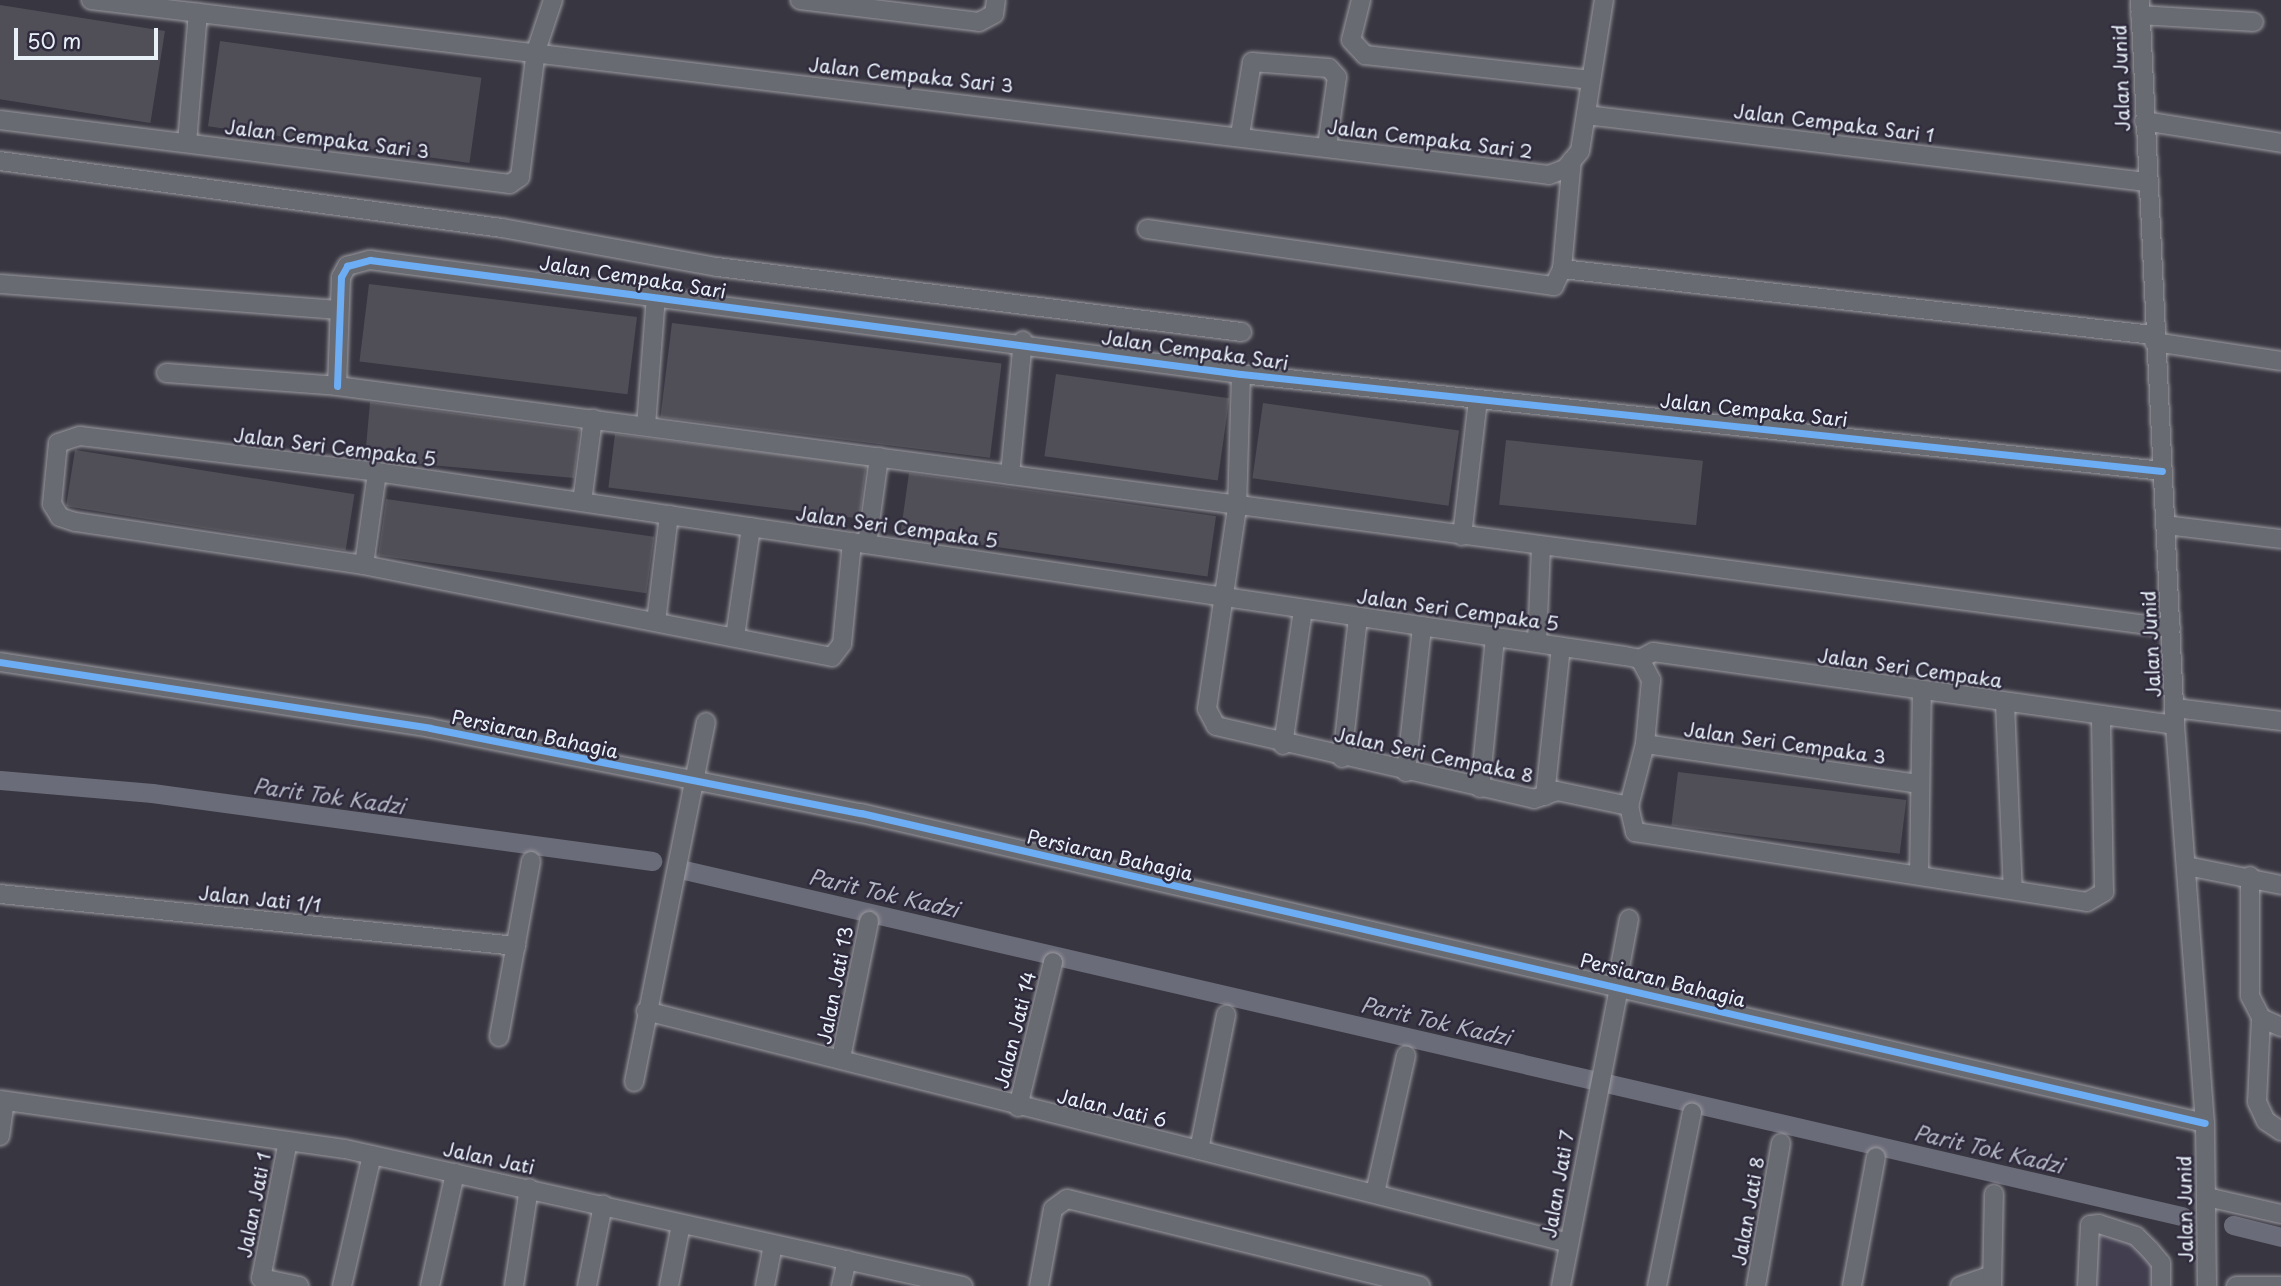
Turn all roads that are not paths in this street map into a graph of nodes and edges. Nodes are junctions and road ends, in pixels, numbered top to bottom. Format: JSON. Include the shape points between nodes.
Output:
{"nodes":[{"id":1,"x":92,"y":0,"type":"edge"},
{"id":2,"x":553,"y":0,"type":"edge"},
{"id":3,"x":803,"y":0,"type":"edge"},
{"id":4,"x":996,"y":0,"type":"edge"},
{"id":5,"x":1361,"y":0,"type":"edge"},
{"id":6,"x":1604,"y":0,"type":"edge"},
{"id":7,"x":2140,"y":8,"type":"edge"},
{"id":8,"x":198,"y":12,"type":"junction"},
{"id":9,"x":2254,"y":22,"type":"dead end"},
{"id":10,"x":536,"y":51,"type":"junction"},
{"id":11,"x":1590,"y":80,"type":"junction"},
{"id":12,"x":1586,"y":116,"type":"junction"},
{"id":13,"x":0,"y":120,"type":"edge"},
{"id":14,"x":2144,"y":121,"type":"junction"},
{"id":15,"x":1240,"y":135,"type":"junction"},
{"id":16,"x":1281,"y":140,"type":"joint"},
{"id":17,"x":187,"y":143,"type":"junction"},
{"id":18,"x":2281,"y":143,"type":"edge"},
{"id":19,"x":1326,"y":146,"type":"junction"},
{"id":20,"x":1572,"y":160,"type":"junction"},
{"id":21,"x":0,"y":161,"type":"edge"},
{"id":22,"x":2146,"y":182,"type":"junction"},
{"id":23,"x":1147,"y":229,"type":"dead end"},
{"id":24,"x":1562,"y":269,"type":"junction"},
{"id":25,"x":0,"y":284,"type":"edge"},
{"id":26,"x":656,"y":295,"type":"junction"},
{"id":27,"x":340,"y":310,"type":"junction"},
{"id":28,"x":1242,"y":332,"type":"dead end"},
{"id":29,"x":2154,"y":338,"type":"junction"},
{"id":30,"x":1023,"y":341,"type":"junction"},
{"id":31,"x":2281,"y":361,"type":"edge"},
{"id":32,"x":166,"y":373,"type":"dead end"},
{"id":33,"x":1241,"y":374,"type":"junction"},
{"id":34,"x":338,"y":386,"type":"junction"},
{"id":35,"x":1478,"y":400,"type":"junction"},
{"id":36,"x":593,"y":419,"type":"junction"},
{"id":37,"x":646,"y":426,"type":"junction"},
{"id":38,"x":879,"y":457,"type":"junction"},
{"id":39,"x":2162,"y":471,"type":"junction"},
{"id":40,"x":377,"y":472,"type":"junction"},
{"id":41,"x":1010,"y":475,"type":"junction"},
{"id":42,"x":582,"y":502,"type":"junction"},
{"id":43,"x":1237,"y":508,"type":"junction"},
{"id":44,"x":669,"y":515,"type":"junction"},
{"id":45,"x":2165,"y":525,"type":"junction"},
{"id":46,"x":751,"y":527,"type":"junction"},
{"id":47,"x":1462,"y":536,"type":"junction"},
{"id":48,"x":2281,"y":539,"type":"edge"},
{"id":49,"x":860,"y":543,"type":"junction"},
{"id":50,"x":1541,"y":547,"type":"junction"},
{"id":51,"x":364,"y":565,"type":"junction"},
{"id":52,"x":1226,"y":597,"type":"junction"},
{"id":53,"x":1303,"y":609,"type":"junction"},
{"id":54,"x":1358,"y":617,"type":"junction"},
{"id":55,"x":656,"y":622,"type":"junction"},
{"id":56,"x":1422,"y":626,"type":"junction"},
{"id":57,"x":2171,"y":628,"type":"junction"},
{"id":58,"x":735,"y":637,"type":"junction"},
{"id":59,"x":1495,"y":637,"type":"junction"},
{"id":60,"x":1537,"y":643,"type":"junction"},
{"id":61,"x":1561,"y":647,"type":"junction"},
{"id":62,"x":1640,"y":659,"type":"junction"},
{"id":63,"x":0,"y":662,"type":"edge"},
{"id":64,"x":1922,"y":692,"type":"junction"},
{"id":65,"x":2006,"y":703,"type":"junction"},
{"id":66,"x":2101,"y":715,"type":"junction"},
{"id":67,"x":2175,"y":717,"type":"junction"},
{"id":68,"x":2281,"y":721,"type":"edge"},
{"id":69,"x":706,"y":722,"type":"dead end"},
{"id":70,"x":1645,"y":744,"type":"junction"},
{"id":71,"x":1283,"y":745,"type":"junction"},
{"id":72,"x":1342,"y":758,"type":"junction"},
{"id":73,"x":1406,"y":772,"type":"junction"},
{"id":74,"x":694,"y":783,"type":"junction"},
{"id":75,"x":1919,"y":784,"type":"junction"},
{"id":76,"x":1480,"y":788,"type":"junction"},
{"id":77,"x":1545,"y":796,"type":"junction"},
{"id":78,"x":1629,"y":806,"type":"junction"},
{"id":79,"x":531,"y":861,"type":"dead end"},
{"id":80,"x":2187,"y":866,"type":"junction"},
{"id":81,"x":1919,"y":875,"type":"junction"},
{"id":82,"x":2250,"y":876,"type":"junction"},
{"id":83,"x":2281,"y":885,"type":"edge"},
{"id":84,"x":2013,"y":890,"type":"junction"},
{"id":85,"x":0,"y":894,"type":"edge"},
{"id":86,"x":1629,"y":919,"type":"dead end"},
{"id":87,"x":869,"y":921,"type":"dead end"},
{"id":88,"x":516,"y":946,"type":"junction"},
{"id":89,"x":1053,"y":962,"type":"dead end"},
{"id":90,"x":1618,"y":983,"type":"junction"},
{"id":91,"x":646,"y":1011,"type":"junction"},
{"id":92,"x":1226,"y":1015,"type":"dead end"},
{"id":93,"x":2261,"y":1018,"type":"junction"},
{"id":94,"x":2281,"y":1027,"type":"edge"},
{"id":95,"x":499,"y":1037,"type":"dead end"},
{"id":96,"x":1406,"y":1055,"type":"dead end"},
{"id":97,"x":841,"y":1058,"type":"junction"},
{"id":98,"x":634,"y":1082,"type":"dead end"},
{"id":99,"x":3,"y":1100,"type":"edge"},
{"id":100,"x":1018,"y":1107,"type":"junction"},
{"id":101,"x":1692,"y":1113,"type":"dead end"},
{"id":102,"x":2205,"y":1123,"type":"junction"},
{"id":103,"x":2281,"y":1131,"type":"edge"},
{"id":104,"x":0,"y":1136,"type":"edge"},
{"id":105,"x":288,"y":1141,"type":"junction"},
{"id":106,"x":1781,"y":1143,"type":"dead end"},
{"id":107,"x":1199,"y":1150,"type":"junction"},
{"id":108,"x":372,"y":1155,"type":"junction"},
{"id":109,"x":1876,"y":1157,"type":"dead end"},
{"id":110,"x":455,"y":1173,"type":"junction"},
{"id":111,"x":529,"y":1188,"type":"junction"},
{"id":112,"x":1375,"y":1193,"type":"junction"},
{"id":113,"x":1994,"y":1194,"type":"dead end"},
{"id":114,"x":2207,"y":1197,"type":"junction"},
{"id":115,"x":603,"y":1205,"type":"junction"},
{"id":116,"x":2281,"y":1214,"type":"edge"},
{"id":117,"x":681,"y":1224,"type":"junction"},
{"id":118,"x":1569,"y":1243,"type":"junction"},
{"id":119,"x":773,"y":1245,"type":"junction"},
{"id":120,"x":847,"y":1260,"type":"junction"},
{"id":121,"x":1992,"y":1281,"type":"edge"},
{"id":122,"x":932,"y":1283,"type":"edge"},
{"id":123,"x":299,"y":1286,"type":"edge"},
{"id":124,"x":342,"y":1286,"type":"edge"},
{"id":125,"x":430,"y":1286,"type":"edge"},
{"id":126,"x":514,"y":1286,"type":"edge"},
{"id":127,"x":587,"y":1286,"type":"edge"},
{"id":128,"x":669,"y":1286,"type":"edge"},
{"id":129,"x":765,"y":1286,"type":"edge"},
{"id":130,"x":841,"y":1286,"type":"edge"},
{"id":131,"x":963,"y":1286,"type":"edge"},
{"id":132,"x":1039,"y":1286,"type":"edge"},
{"id":133,"x":1419,"y":1286,"type":"edge"},
{"id":134,"x":1561,"y":1286,"type":"edge"},
{"id":135,"x":1657,"y":1286,"type":"edge"},
{"id":136,"x":1756,"y":1286,"type":"edge"},
{"id":137,"x":1852,"y":1286,"type":"edge"},
{"id":138,"x":1960,"y":1286,"type":"edge"},
{"id":139,"x":2087,"y":1286,"type":"edge"},
{"id":140,"x":2161,"y":1286,"type":"edge"},
{"id":141,"x":2207,"y":1286,"type":"edge"},
{"id":142,"x":2236,"y":1286,"type":"edge"},
{"id":143,"x":2281,"y":1286,"type":"edge"}],
"edges":[{"from":1,"to":8,"type":"street","name":"Jalan Cempaka Sari 3"},
{"from":2,"to":10,"type":"street"},
{"from":3,"to":4,"type":"street","via":[[979,22],[994,14]]},
{"from":5,"to":11,"type":"street","via":[[1351,40],[1365,55]]},
{"from":6,"to":11,"type":"street"},
{"from":7,"to":9,"type":"street"},
{"from":7,"to":14,"type":"street","name":"Jalan Junid"},
{"from":8,"to":10,"type":"street","name":"Jalan Cempaka Sari 3"},
{"from":8,"to":17,"type":"street"},
{"from":10,"to":15,"type":"street","name":"Jalan Cempaka Sari 3"},
{"from":10,"to":17,"type":"street","name":"Jalan Cempaka Sari 3","via":[[520,177],[510,184]]},
{"from":11,"to":12,"type":"street"},
{"from":12,"to":20,"type":"street"},
{"from":12,"to":22,"type":"street","name":"Jalan Cempaka Sari 1"},
{"from":13,"to":17,"type":"street","name":"Jalan Cempaka Sari 3"},
{"from":14,"to":18,"type":"street"},
{"from":14,"to":22,"type":"street","name":"Jalan Junid"},
{"from":15,"to":16,"type":"street","name":"Jalan Cempaka Sari 3"},
{"from":15,"to":19,"type":"street","via":[[1252,62],[1329,68],[1337,77]]},
{"from":16,"to":19,"type":"street","name":"Jalan Cempaka Sari 2"},
{"from":19,"to":20,"type":"street","name":"Jalan Cempaka Sari 2","via":[[1549,175]]},
{"from":20,"to":24,"type":"street"},
{"from":21,"to":28,"type":"street","via":[[502,228],[717,267]]},
{"from":22,"to":29,"type":"street","name":"Jalan Junid"},
{"from":23,"to":24,"type":"street","via":[[1554,286]]},
{"from":24,"to":29,"type":"street"},
{"from":25,"to":27,"type":"street"},
{"from":26,"to":27,"type":"street","name":"Jalan Cempaka Sari","via":[[370,260],[347,266]]},
{"from":26,"to":30,"type":"street","name":"Jalan Cempaka Sari"},
{"from":26,"to":37,"type":"street"},
{"from":27,"to":34,"type":"street","name":"Jalan Cempaka Sari"},
{"from":29,"to":31,"type":"street"},
{"from":29,"to":39,"type":"street","name":"Jalan Junid"},
{"from":30,"to":33,"type":"street","name":"Jalan Cempaka Sari"},
{"from":30,"to":41,"type":"street"},
{"from":32,"to":34,"type":"street"},
{"from":33,"to":35,"type":"street","name":"Jalan Cempaka Sari"},
{"from":33,"to":43,"type":"street"},
{"from":34,"to":36,"type":"street"},
{"from":35,"to":39,"type":"street","name":"Jalan Cempaka Sari"},
{"from":35,"to":47,"type":"street"},
{"from":36,"to":37,"type":"street"},
{"from":36,"to":42,"type":"street"},
{"from":37,"to":38,"type":"street"},
{"from":38,"to":41,"type":"street"},
{"from":38,"to":49,"type":"street"},
{"from":39,"to":45,"type":"street","name":"Jalan Junid"},
{"from":40,"to":42,"type":"street","name":"Jalan Seri Cempaka 5"},
{"from":40,"to":51,"type":"street"},
{"from":40,"to":51,"type":"street","name":"Jalan Seri Cempaka 5","via":[[80,436],[58,443],[52,504],[60,517]]},
{"from":41,"to":43,"type":"street"},
{"from":42,"to":44,"type":"street","name":"Jalan Seri Cempaka 5"},
{"from":43,"to":47,"type":"street"},
{"from":43,"to":52,"type":"street"},
{"from":44,"to":46,"type":"street","name":"Jalan Seri Cempaka 5"},
{"from":44,"to":55,"type":"street"},
{"from":45,"to":48,"type":"street"},
{"from":45,"to":57,"type":"street","name":"Jalan Junid"},
{"from":46,"to":49,"type":"street","name":"Jalan Seri Cempaka 5"},
{"from":46,"to":58,"type":"street"},
{"from":47,"to":50,"type":"street"},
{"from":49,"to":52,"type":"street","name":"Jalan Seri Cempaka 5"},
{"from":49,"to":58,"type":"street","via":[[838,653]]},
{"from":50,"to":57,"type":"street"},
{"from":50,"to":60,"type":"street"},
{"from":51,"to":55,"type":"street"},
{"from":52,"to":53,"type":"street","name":"Jalan Seri Cempaka 5"},
{"from":52,"to":71,"type":"street","name":"Jalan Seri Cempaka 8","via":[[1206,709],[1216,726],[1229,733]]},
{"from":53,"to":54,"type":"street","name":"Jalan Seri Cempaka 5"},
{"from":53,"to":71,"type":"street"},
{"from":54,"to":56,"type":"street","name":"Jalan Seri Cempaka 5"},
{"from":54,"to":72,"type":"street"},
{"from":55,"to":58,"type":"street"},
{"from":56,"to":59,"type":"street","name":"Jalan Seri Cempaka 5"},
{"from":56,"to":73,"type":"street"},
{"from":57,"to":67,"type":"street","name":"Jalan Junid"},
{"from":59,"to":60,"type":"street","name":"Jalan Seri Cempaka 5"},
{"from":59,"to":76,"type":"street"},
{"from":60,"to":61,"type":"street","name":"Jalan Seri Cempaka 5"},
{"from":61,"to":62,"type":"street","name":"Jalan Seri Cempaka 5"},
{"from":61,"to":77,"type":"street"},
{"from":62,"to":64,"type":"street","name":"Jalan Seri Cempaka","via":[[1653,652]]},
{"from":62,"to":70,"type":"street","via":[[1651,680]]},
{"from":63,"to":74,"type":"street","name":"Persiaran Bahagia","via":[[430,728]]},
{"from":64,"to":65,"type":"street","name":"Jalan Seri Cempaka"},
{"from":64,"to":75,"type":"street"},
{"from":65,"to":66,"type":"street","name":"Jalan Seri Cempaka"},
{"from":65,"to":84,"type":"street"},
{"from":66,"to":67,"type":"street","name":"Jalan Seri Cempaka"},
{"from":66,"to":84,"type":"street","via":[[2102,897],[2087,902]]},
{"from":67,"to":68,"type":"street","name":"Jalan Seri Cempaka"},
{"from":67,"to":80,"type":"street","name":"Jalan Junid"},
{"from":69,"to":74,"type":"street"},
{"from":70,"to":75,"type":"street","name":"Jalan Seri Cempaka 3"},
{"from":70,"to":78,"type":"street"},
{"from":71,"to":72,"type":"street","name":"Jalan Seri Cempaka 8"},
{"from":72,"to":73,"type":"street","name":"Jalan Seri Cempaka 8"},
{"from":73,"to":76,"type":"street","name":"Jalan Seri Cempaka 8"},
{"from":74,"to":90,"type":"street","name":"Persiaran Bahagia","via":[[861,813]]},
{"from":74,"to":91,"type":"street"},
{"from":75,"to":81,"type":"street"},
{"from":76,"to":77,"type":"street","name":"Jalan Seri Cempaka 8"},
{"from":77,"to":78,"type":"street","name":"Jalan Seri Cempaka 8","via":[[1557,791]]},
{"from":78,"to":81,"type":"street","via":[[1635,832]]},
{"from":79,"to":88,"type":"street"},
{"from":80,"to":82,"type":"street"},
{"from":80,"to":102,"type":"street","name":"Jalan Junid"},
{"from":81,"to":84,"type":"street"},
{"from":82,"to":83,"type":"street"},
{"from":82,"to":93,"type":"street","via":[[2250,996]]},
{"from":85,"to":88,"type":"street","name":"Jalan Jati 1/1"},
{"from":86,"to":90,"type":"street"},
{"from":87,"to":97,"type":"street","name":"Jalan Jati 13"},
{"from":88,"to":95,"type":"street"},
{"from":89,"to":100,"type":"street","name":"Jalan Jati 14"},
{"from":90,"to":102,"type":"street","name":"Persiaran Bahagia","via":[[1864,1047]]},
{"from":90,"to":118,"type":"street","name":"Jalan Jati 7"},
{"from":91,"to":97,"type":"street","name":"Jalan Jati 6"},
{"from":91,"to":98,"type":"street"},
{"from":92,"to":107,"type":"street"},
{"from":93,"to":94,"type":"street"},
{"from":93,"to":103,"type":"street","via":[[2257,1102],[2266,1121]]},
{"from":96,"to":112,"type":"street"},
{"from":97,"to":100,"type":"street","name":"Jalan Jati 6"},
{"from":99,"to":104,"type":"street"},
{"from":99,"to":105,"type":"street","name":"Jalan Jati"},
{"from":100,"to":107,"type":"street","name":"Jalan Jati 6"},
{"from":101,"to":135,"type":"street"},
{"from":102,"to":114,"type":"street","name":"Jalan Junid"},
{"from":105,"to":108,"type":"street","name":"Jalan Jati"},
{"from":105,"to":123,"type":"street","name":"Jalan Jati 1","via":[[261,1278]]},
{"from":106,"to":136,"type":"street","name":"Jalan Jati 8"},
{"from":107,"to":112,"type":"street","name":"Jalan Jati 6"},
{"from":108,"to":110,"type":"street","name":"Jalan Jati"},
{"from":108,"to":124,"type":"street"},
{"from":109,"to":137,"type":"street"},
{"from":110,"to":111,"type":"street","name":"Jalan Jati"},
{"from":110,"to":125,"type":"street"},
{"from":111,"to":115,"type":"street","name":"Jalan Jati"},
{"from":111,"to":126,"type":"street"},
{"from":112,"to":118,"type":"street","name":"Jalan Jati 6"},
{"from":113,"to":121,"type":"street"},
{"from":114,"to":116,"type":"street"},
{"from":114,"to":141,"type":"street","name":"Jalan Junid"},
{"from":115,"to":117,"type":"street","name":"Jalan Jati"},
{"from":115,"to":127,"type":"street"},
{"from":117,"to":119,"type":"street","name":"Jalan Jati"},
{"from":117,"to":128,"type":"street"},
{"from":118,"to":134,"type":"street","name":"Jalan Jati 7"},
{"from":119,"to":120,"type":"street","name":"Jalan Jati"},
{"from":119,"to":129,"type":"street"},
{"from":120,"to":122,"type":"street","name":"Jalan Jati"},
{"from":120,"to":130,"type":"street"},
{"from":121,"to":138,"type":"street"},
{"from":122,"to":131,"type":"street","name":"Jalan Jati"},
{"from":132,"to":133,"type":"street","via":[[1053,1209],[1068,1199]]},
{"from":139,"to":140,"type":"street","via":[[2090,1226],[2116,1227],[2136,1236],[2161,1263]]},
{"from":142,"to":143,"type":"street"}]}
